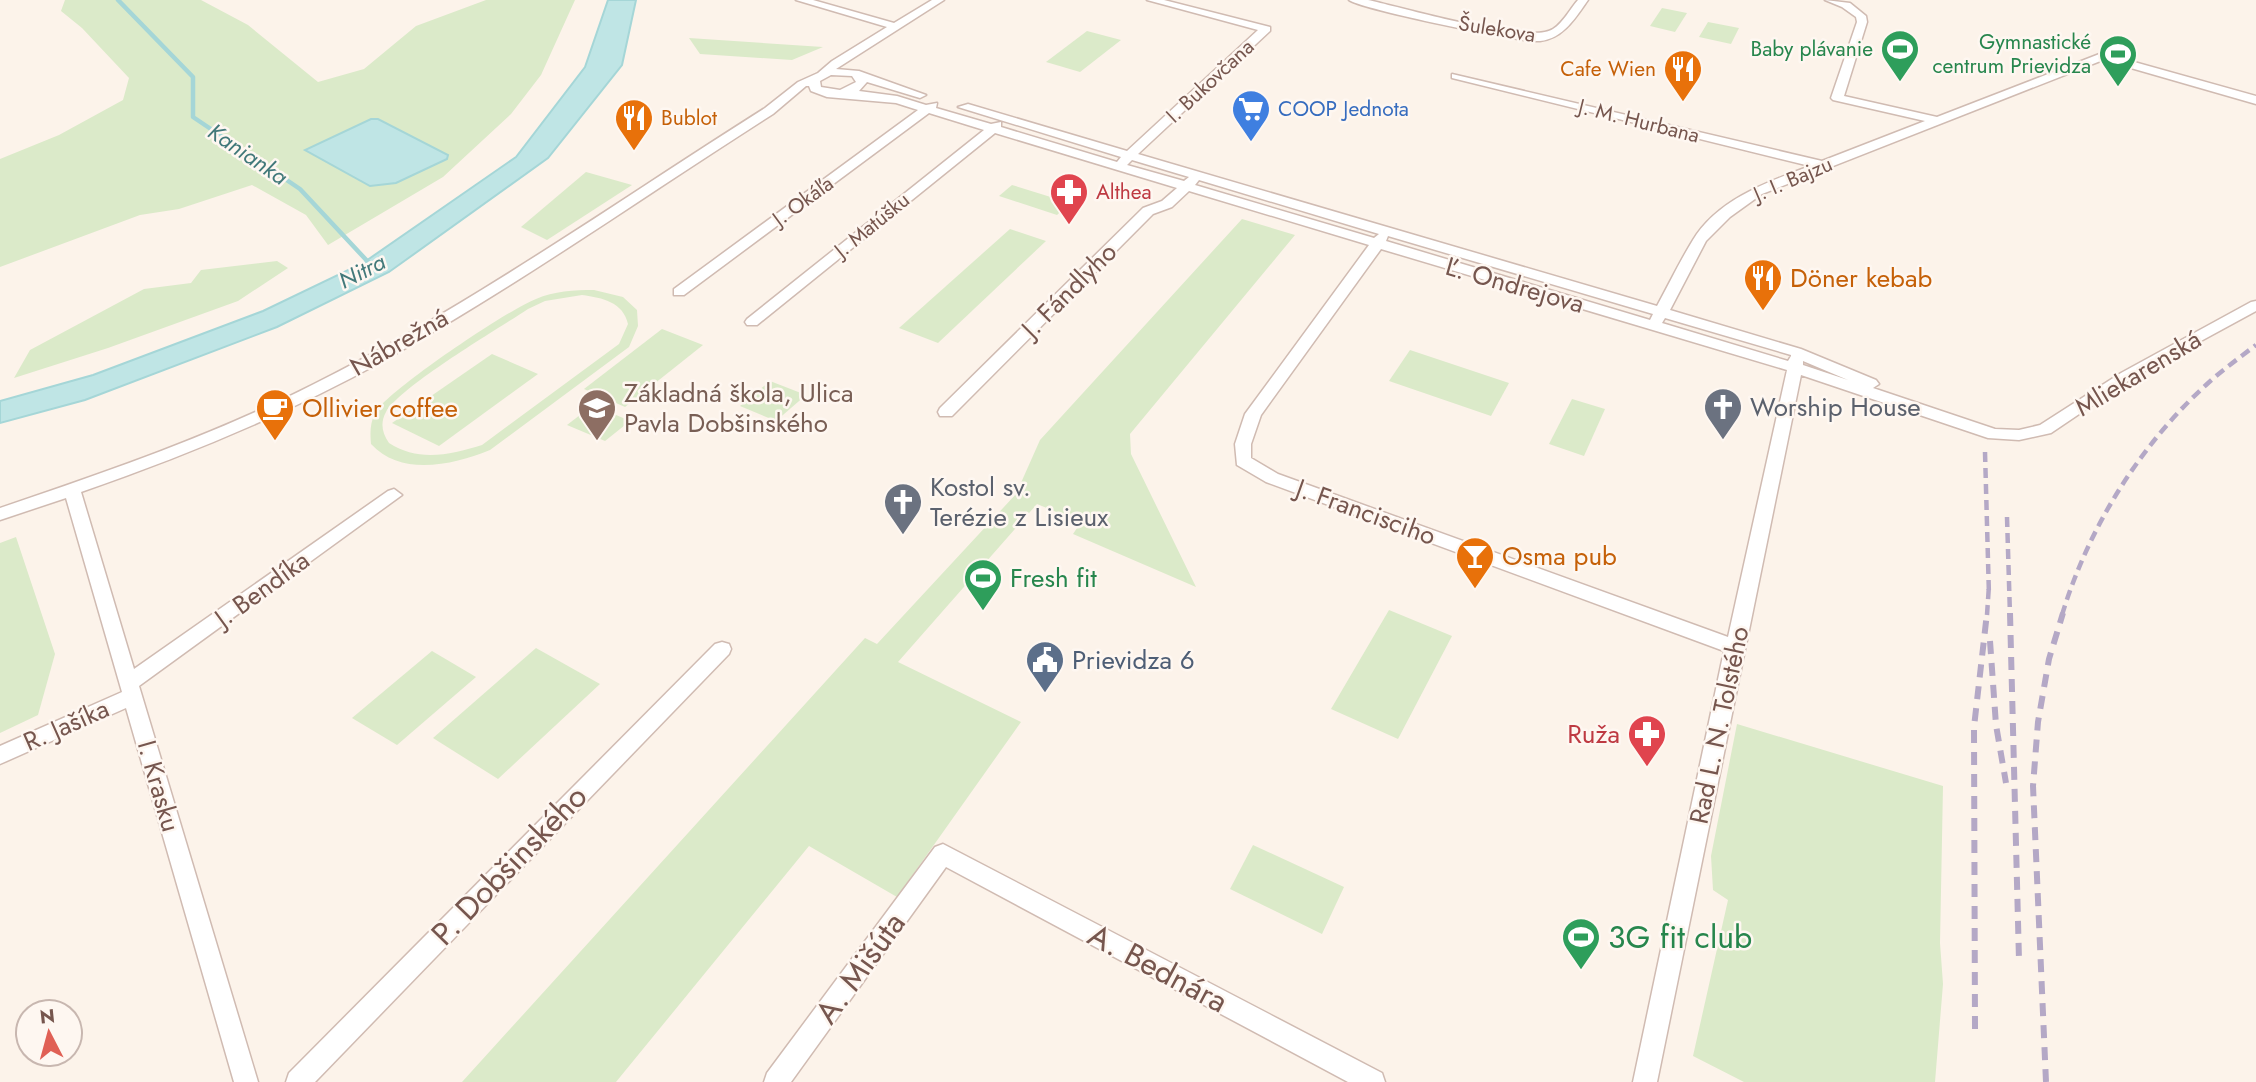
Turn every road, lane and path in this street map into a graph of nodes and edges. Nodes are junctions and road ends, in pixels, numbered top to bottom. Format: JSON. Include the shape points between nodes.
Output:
{"nodes":[{"id":1,"x":802,"y":0,"type":"edge"},
{"id":2,"x":939,"y":0,"type":"edge"},
{"id":3,"x":1152,"y":0,"type":"edge"},
{"id":4,"x":1354,"y":0,"type":"edge"},
{"id":5,"x":1583,"y":0,"type":"edge"},
{"id":6,"x":1830,"y":0,"type":"edge"},
{"id":7,"x":897,"y":27,"type":"junction"},
{"id":8,"x":862,"y":49,"type":"junction"},
{"id":9,"x":857,"y":74,"type":"junction"},
{"id":10,"x":1456,"y":76,"type":"dead end"},
{"id":11,"x":818,"y":77,"type":"junction"},
{"id":12,"x":845,"y":93,"type":"junction"},
{"id":13,"x":831,"y":94,"type":"junction"},
{"id":14,"x":939,"y":100,"type":"junction"},
{"id":15,"x":2256,"y":100,"type":"edge"},
{"id":16,"x":928,"y":109,"type":"junction"},
{"id":17,"x":769,"y":111,"type":"junction"},
{"id":18,"x":1004,"y":119,"type":"junction"},
{"id":19,"x":1936,"y":120,"type":"junction"},
{"id":20,"x":992,"y":129,"type":"junction"},
{"id":21,"x":1130,"y":156,"type":"junction"},
{"id":22,"x":1822,"y":165,"type":"junction"},
{"id":23,"x":1118,"y":167,"type":"junction"},
{"id":24,"x":1197,"y":176,"type":"junction"},
{"id":25,"x":1185,"y":187,"type":"junction"},
{"id":26,"x":1382,"y":238,"type":"junction"},
{"id":27,"x":679,"y":292,"type":"dead end"},
{"id":28,"x":2256,"y":305,"type":"edge"},
{"id":29,"x":1657,"y":319,"type":"junction"},
{"id":30,"x":752,"y":322,"type":"dead end"},
{"id":31,"x":1796,"y":352,"type":"junction"},
{"id":32,"x":1796,"y":368,"type":"junction"},
{"id":33,"x":947,"y":411,"type":"dead end"},
{"id":34,"x":1933,"y":415,"type":"junction"},
{"id":35,"x":2019,"y":435,"type":"joint"},
{"id":36,"x":72,"y":489,"type":"junction"},
{"id":37,"x":394,"y":495,"type":"dead end"},
{"id":38,"x":0,"y":514,"type":"edge"},
{"id":39,"x":1735,"y":647,"type":"junction"},
{"id":40,"x":722,"y":649,"type":"dead end"},
{"id":41,"x":131,"y":689,"type":"junction"},
{"id":42,"x":0,"y":755,"type":"edge"},
{"id":43,"x":943,"y":854,"type":"joint"},
{"id":44,"x":246,"y":1082,"type":"edge"},
{"id":45,"x":298,"y":1082,"type":"edge"},
{"id":46,"x":776,"y":1082,"type":"edge"},
{"id":47,"x":1373,"y":1082,"type":"edge"},
{"id":48,"x":1645,"y":1082,"type":"edge"}],
"edges":[{"from":1,"to":7,"type":"street"},
{"from":2,"to":7,"type":"street","name":"Nábrežná"},
{"from":3,"to":21,"type":"street","name":"I. Bukovčana","via":[[1266,29]]},
{"from":4,"to":5,"type":"street","name":"Šulekova","via":[[1540,38],[1558,31]]},
{"from":6,"to":19,"type":"street","via":[[1861,16],[1837,98]]},
{"from":7,"to":8,"type":"street","name":"Nábrežná"},
{"from":8,"to":9,"type":"street"},
{"from":8,"to":11,"type":"street","name":"Nábrežná"},
{"from":9,"to":11,"type":"street","name":"Ľ. Ondrejova","via":[[836,71]]},
{"from":9,"to":12,"type":"street","via":[[860,85]]},
{"from":9,"to":14,"type":"street","name":"Ľ. Ondrejova"},
{"from":10,"to":22,"type":"street","name":"J. M. Hurbana"},
{"from":11,"to":13,"type":"street","via":[[812,83],[815,89]]},
{"from":11,"to":17,"type":"street","name":"Nábrežná"},
{"from":12,"to":13,"type":"street","name":"Ľ. Ondrejova"},
{"from":12,"to":16,"type":"street","name":"Ľ. Ondrejova"},
{"from":13,"to":17,"type":"street","name":"Nábrežná"},
{"from":14,"to":16,"type":"street"},
{"from":14,"to":18,"type":"street","name":"Ľ. Ondrejova"},
{"from":15,"to":19,"type":"street","name":"J. I. Bajzu","via":[[2102,56]]},
{"from":16,"to":20,"type":"street","name":"Ľ. Ondrejova"},
{"from":16,"to":27,"type":"street","name":"J. Okáľa"},
{"from":17,"to":36,"type":"street","name":"Nábrežná","via":[[447,316],[319,388],[192,444]]},
{"from":18,"to":20,"type":"street"},
{"from":18,"to":21,"type":"street","name":"Ľ. Ondrejova"},
{"from":19,"to":22,"type":"street","name":"J. I. Bajzu"},
{"from":20,"to":23,"type":"street","name":"Ľ. Ondrejova"},
{"from":20,"to":30,"type":"street","name":"J. Matúšku"},
{"from":21,"to":23,"type":"street"},
{"from":21,"to":24,"type":"street","name":"Ľ. Ondrejova"},
{"from":22,"to":29,"type":"street","name":"J. I. Bajzu","via":[[1757,191],[1725,215],[1700,239]]},
{"from":23,"to":25,"type":"street","name":"Ľ. Ondrejova"},
{"from":24,"to":25,"type":"street","name":"J. Fándlyho"},
{"from":24,"to":26,"type":"street","name":"Ľ. Ondrejova"},
{"from":25,"to":26,"type":"street","name":"Ľ. Ondrejova"},
{"from":25,"to":33,"type":"street","name":"J. Fándlyho","via":[[1167,204],[1148,211]]},
{"from":26,"to":29,"type":"street","name":"Ľ. Ondrejova"},
{"from":26,"to":39,"type":"street","name":"J. Francisciho","via":[[1253,414],[1243,443],[1243,461],[1272,478]]},
{"from":28,"to":35,"type":"street","name":"Mliekarenská","via":[[2126,376],[2045,429]]},
{"from":29,"to":31,"type":"street","name":"Ľ. Ondrejova"},
{"from":29,"to":32,"type":"street","name":"Ľ. Ondrejova"},
{"from":31,"to":32,"type":"street"},
{"from":31,"to":34,"type":"street","name":"Ľ. Ondrejova"},
{"from":32,"to":34,"type":"street","name":"Ľ. Ondrejova"},
{"from":32,"to":39,"type":"street","name":"Rad L. N. Tolstého"},
{"from":34,"to":35,"type":"street","name":"Ľ. Ondrejova","via":[[1994,434]]},
{"from":36,"to":38,"type":"street","name":"Nábrežná"},
{"from":36,"to":41,"type":"street","name":"I. Krasku"},
{"from":37,"to":41,"type":"street","name":"J. Bendíka"},
{"from":39,"to":48,"type":"street","name":"Rad L. N. Tolstého"},
{"from":40,"to":45,"type":"street","name":"P. Dobšinského"},
{"from":41,"to":42,"type":"street","name":"R. Jašíka"},
{"from":41,"to":44,"type":"street","name":"I. Krasku"},
{"from":43,"to":46,"type":"street","name":"A. Mišúta"},
{"from":43,"to":47,"type":"street","name":"A. Bednára"}]}
